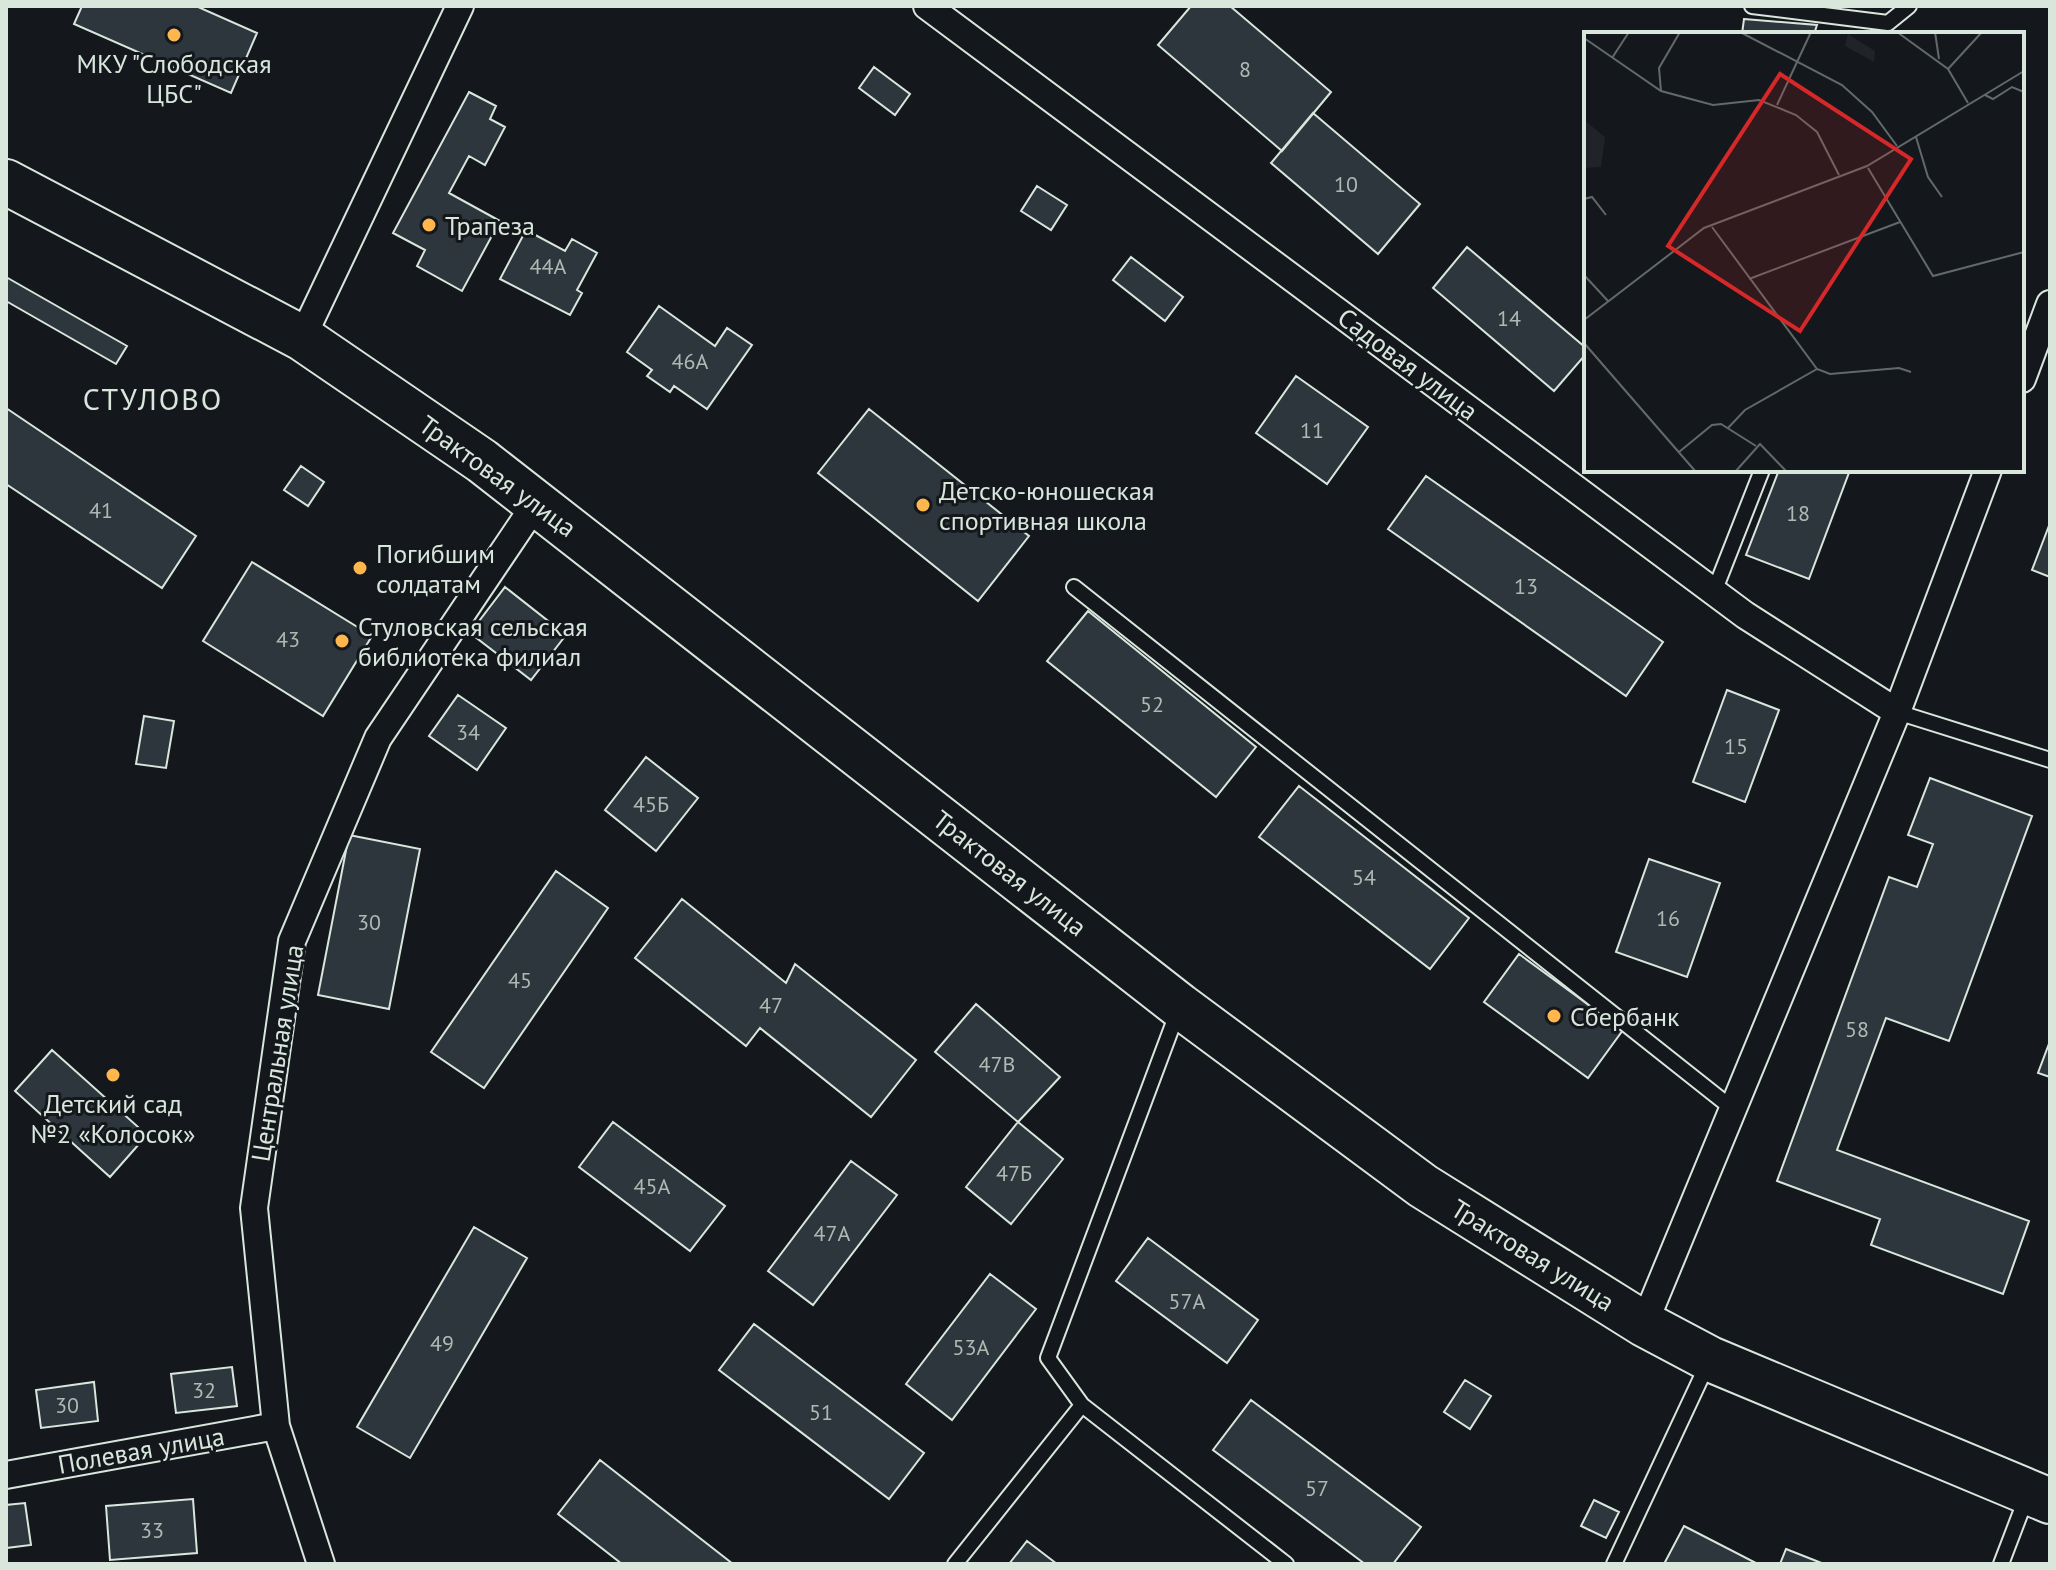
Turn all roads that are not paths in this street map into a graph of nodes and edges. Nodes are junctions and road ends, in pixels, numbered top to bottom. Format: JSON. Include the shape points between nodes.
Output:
{"nodes":[{"id":1,"x":460,"y":6,"type":"edge"},
{"id":2,"x":927,"y":6,"type":"edge"},
{"id":3,"x":1752,"y":6,"type":"edge"},
{"id":4,"x":1909,"y":6,"type":"edge"},
{"id":5,"x":6,"y":182,"type":"edge"},
{"id":6,"x":2050,"y":304,"type":"edge"},
{"id":7,"x":302,"y":338,"type":"junction"},
{"id":8,"x":2024,"y":374,"type":"edge"},
{"id":9,"x":1761,"y":472,"type":"edge"},
{"id":10,"x":1987,"y":472,"type":"edge"},
{"id":11,"x":537,"y":502,"type":"junction"},
{"id":12,"x":1074,"y":587,"type":"dead end"},
{"id":13,"x":1714,"y":592,"type":"junction"},
{"id":14,"x":1897,"y":712,"type":"junction"},
{"id":15,"x":2050,"y":760,"type":"edge"},
{"id":16,"x":1180,"y":1006,"type":"junction"},
{"id":17,"x":1733,"y":1109,"type":"junction"},
{"id":18,"x":1644,"y":1324,"type":"junction"},
{"id":19,"x":1710,"y":1359,"type":"junction"},
{"id":20,"x":1082,"y":1405,"type":"junction"},
{"id":21,"x":276,"y":1426,"type":"junction"},
{"id":22,"x":6,"y":1475,"type":"edge"},
{"id":23,"x":2040,"y":1496,"type":"edge"},
{"id":24,"x":321,"y":1564,"type":"edge"},
{"id":25,"x":955,"y":1564,"type":"edge"},
{"id":26,"x":1286,"y":1564,"type":"edge"},
{"id":27,"x":1614,"y":1564,"type":"edge"},
{"id":28,"x":2001,"y":1564,"type":"edge"}],
"edges":[{"from":1,"to":7,"type":"street"},
{"from":2,"to":13,"type":"street","name":"Садовая улица"},
{"from":3,"to":4,"type":"lane","via":[[1888,23]]},
{"from":5,"to":7,"type":"highway","name":"Трактовая улица"},
{"from":6,"to":8,"type":"street"},
{"from":7,"to":11,"type":"highway","name":"Трактовая улица"},
{"from":9,"to":13,"type":"lane"},
{"from":10,"to":14,"type":"street"},
{"from":11,"to":16,"type":"highway","name":"Трактовая улица"},
{"from":11,"to":21,"type":"street","name":"Центральная улица","via":[[378,738],[292,941],[254,1208]]},
{"from":12,"to":17,"type":"lane"},
{"from":13,"to":14,"type":"street","name":"Садовая улица"},
{"from":14,"to":15,"type":"lane"},
{"from":14,"to":17,"type":"street"},
{"from":16,"to":18,"type":"highway","name":"Трактовая улица","via":[[1423,1186]]},
{"from":16,"to":20,"type":"lane","via":[[1048,1358]]},
{"from":17,"to":18,"type":"street"},
{"from":18,"to":19,"type":"highway","name":"Трактовая улица"},
{"from":19,"to":23,"type":"highway","name":"Трактовая улица"},
{"from":19,"to":27,"type":"lane"},
{"from":20,"to":25,"type":"lane"},
{"from":20,"to":26,"type":"lane"},
{"from":21,"to":22,"type":"street","name":"Полевая улица"},
{"from":21,"to":24,"type":"street","name":"Центральная улица"},
{"from":23,"to":28,"type":"lane"}]}
